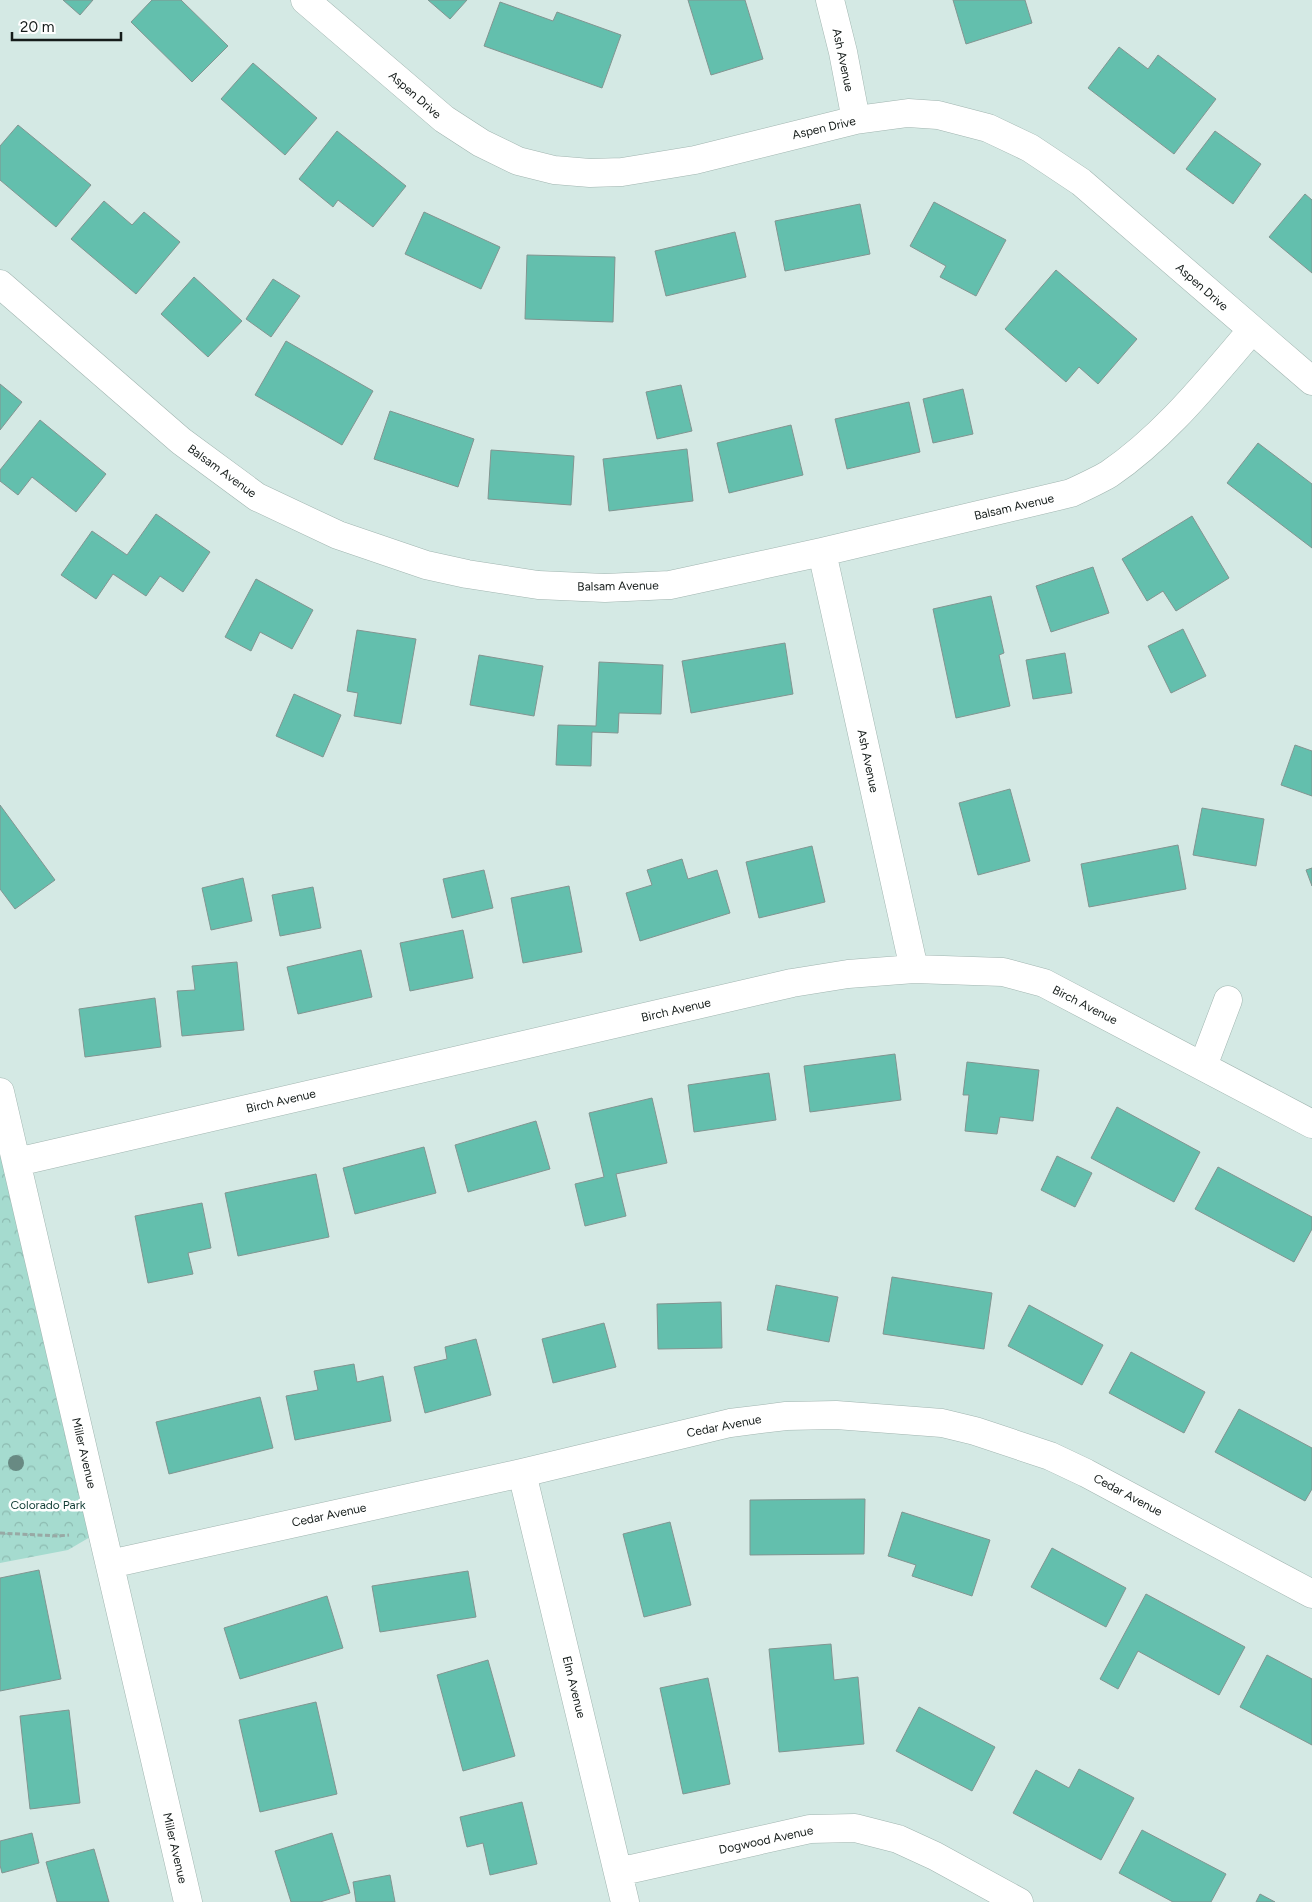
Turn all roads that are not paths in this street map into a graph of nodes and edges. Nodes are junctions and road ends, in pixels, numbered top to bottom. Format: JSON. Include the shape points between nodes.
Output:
{"nodes":[{"id":1,"x":305,"y":0,"type":"edge"},
{"id":2,"x":830,"y":0,"type":"edge"},
{"id":3,"x":856,"y":120,"type":"junction"},
{"id":4,"x":0,"y":284,"type":"edge"},
{"id":5,"x":1252,"y":330,"type":"junction"},
{"id":6,"x":1312,"y":381,"type":"edge"},
{"id":7,"x":822,"y":552,"type":"junction"},
{"id":8,"x":914,"y":970,"type":"junction"},
{"id":9,"x":1228,"y":1000,"type":"dead end"},
{"id":10,"x":1203,"y":1066,"type":"junction"},
{"id":11,"x":0,"y":1092,"type":"edge"},
{"id":12,"x":1312,"y":1124,"type":"edge"},
{"id":13,"x":17,"y":1162,"type":"junction"},
{"id":14,"x":522,"y":1473,"type":"junction"},
{"id":15,"x":110,"y":1564,"type":"junction"},
{"id":16,"x":1312,"y":1594,"type":"edge"},
{"id":17,"x":618,"y":1872,"type":"junction"},
{"id":18,"x":188,"y":1902,"type":"edge"},
{"id":19,"x":625,"y":1902,"type":"edge"},
{"id":20,"x":1019,"y":1902,"type":"edge"}],
"edges":[{"from":1,"to":3,"type":"street","name":"Aspen Drive","via":[[444,119],[481,143],[518,161],[554,170],[622,172],[694,160]]},
{"from":2,"to":3,"type":"street","name":"Ash Avenue"},
{"from":3,"to":5,"type":"street","name":"Aspen Drive","via":[[908,113],[938,115],[988,128],[1030,148],[1081,182]]},
{"from":4,"to":7,"type":"street","name":"Balsam Avenue","via":[[181,441],[258,497],[338,535],[426,565],[538,585],[605,588],[670,584]]},
{"from":5,"to":6,"type":"street","name":"Aspen Drive"},
{"from":5,"to":7,"type":"street","name":"Balsam Avenue","via":[[1168,424],[1107,475],[1071,493]]},
{"from":7,"to":8,"type":"street","name":"Ash Avenue"},
{"from":8,"to":10,"type":"street","name":"Birch Avenue","via":[[1003,972],[1044,983]]},
{"from":8,"to":13,"type":"street","name":"Birch Avenue","via":[[848,974],[792,983]]},
{"from":9,"to":10,"type":"street"},
{"from":10,"to":12,"type":"street","name":"Birch Avenue"},
{"from":11,"to":13,"type":"street","name":"Miller Avenue"},
{"from":13,"to":15,"type":"street","name":"Miller Avenue"},
{"from":14,"to":15,"type":"street","name":"Cedar Avenue"},
{"from":14,"to":16,"type":"street","name":"Cedar Avenue","via":[[730,1423],[786,1416],[836,1415],[942,1423],[1050,1456]]},
{"from":14,"to":17,"type":"street","name":"Elm Avenue"},
{"from":15,"to":18,"type":"street","name":"Miller Avenue"},
{"from":17,"to":19,"type":"street","name":"Elm Avenue"},
{"from":17,"to":20,"type":"street","name":"Dogwood Avenue","via":[[810,1829],[855,1828],[898,1839]]}]}
